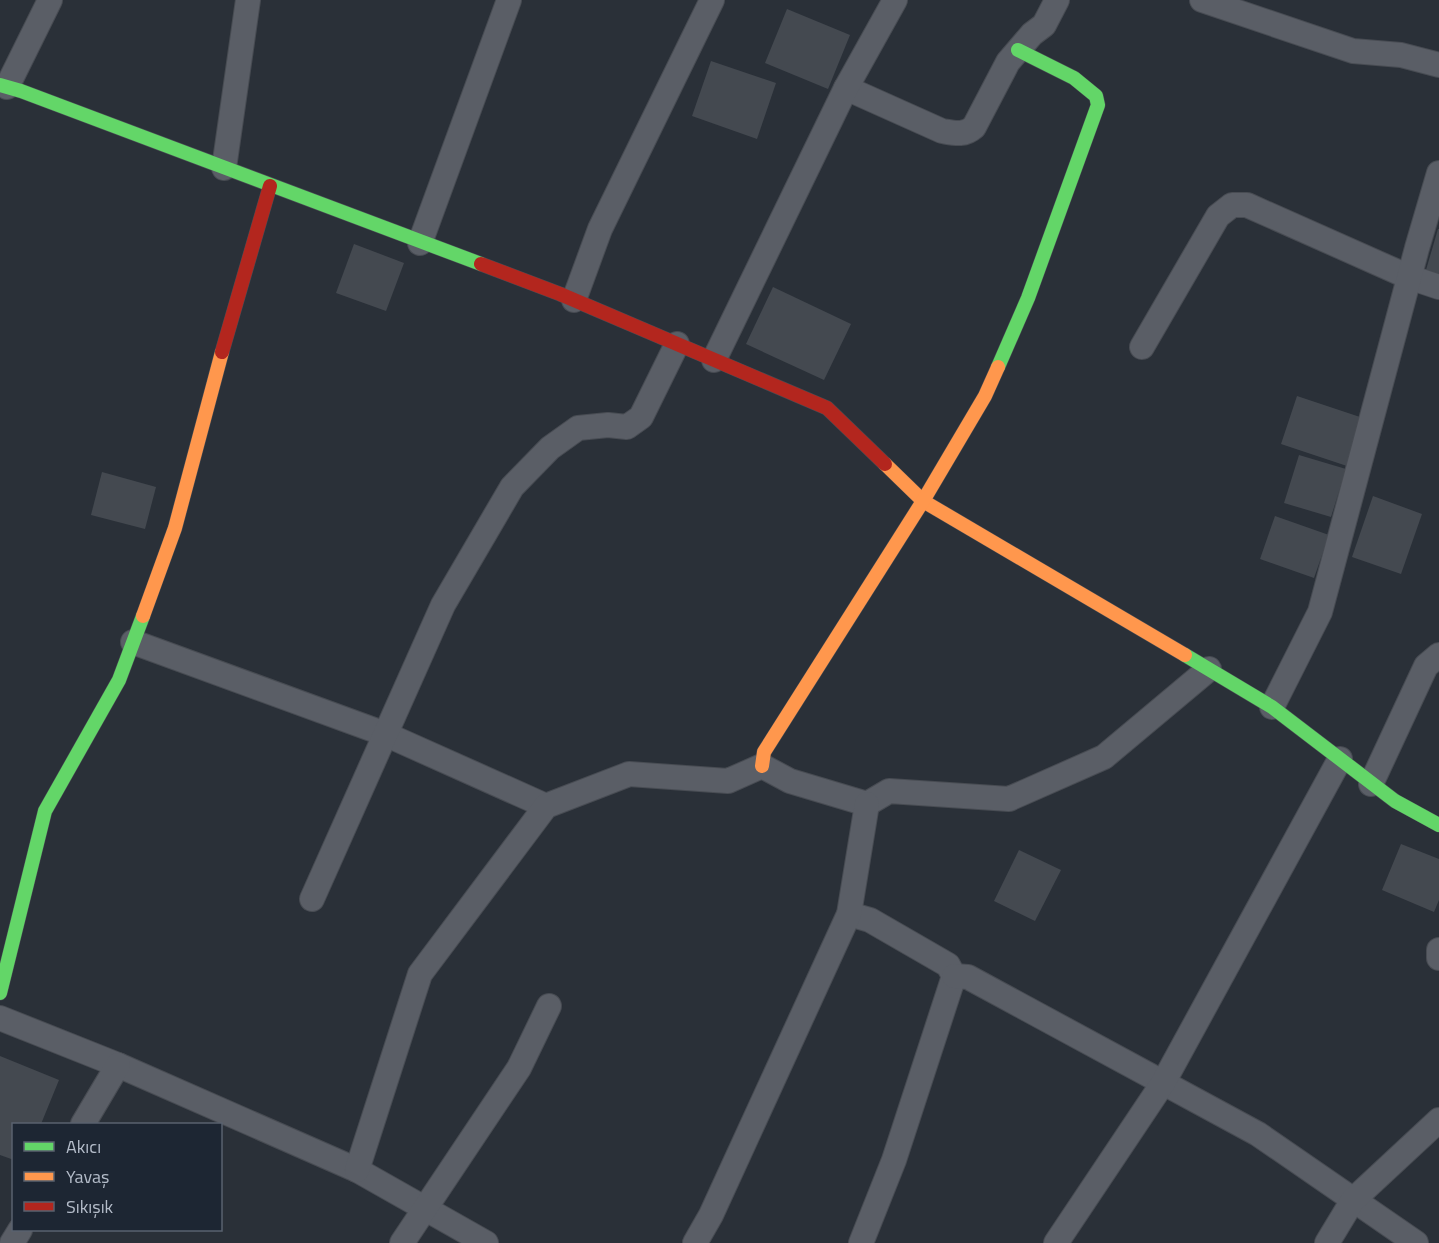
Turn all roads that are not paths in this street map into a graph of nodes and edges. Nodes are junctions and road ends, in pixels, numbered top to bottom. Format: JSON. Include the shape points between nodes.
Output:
{"nodes":[{"id":1,"x":50,"y":0,"type":"edge"},
{"id":2,"x":248,"y":0,"type":"edge"},
{"id":3,"x":509,"y":0,"type":"edge"},
{"id":4,"x":712,"y":0,"type":"edge"},
{"id":5,"x":895,"y":0,"type":"edge"},
{"id":6,"x":1057,"y":0,"type":"edge"},
{"id":7,"x":1202,"y":0,"type":"edge"},
{"id":8,"x":1018,"y":50,"type":"junction"},
{"id":9,"x":1439,"y":65,"type":"edge"},
{"id":10,"x":4,"y":86,"type":"edge"},
{"id":11,"x":846,"y":88,"type":"junction"},
{"id":12,"x":224,"y":168,"type":"junction"},
{"id":13,"x":1439,"y":173,"type":"edge"},
{"id":14,"x":270,"y":186,"type":"junction"},
{"id":15,"x":420,"y":243,"type":"junction"},
{"id":16,"x":1409,"y":278,"type":"junction"},
{"id":17,"x":1439,"y":287,"type":"edge"},
{"id":18,"x":574,"y":300,"type":"junction"},
{"id":19,"x":677,"y":344,"type":"junction"},
{"id":20,"x":1142,"y":347,"type":"dead end"},
{"id":21,"x":714,"y":360,"type":"junction"},
{"id":22,"x":924,"y":501,"type":"junction"},
{"id":23,"x":134,"y":642,"type":"junction"},
{"id":24,"x":1439,"y":655,"type":"edge"},
{"id":25,"x":1209,"y":669,"type":"junction"},
{"id":26,"x":1272,"y":707,"type":"junction"},
{"id":27,"x":385,"y":734,"type":"junction"},
{"id":28,"x":1340,"y":759,"type":"junction"},
{"id":29,"x":762,"y":766,"type":"junction"},
{"id":30,"x":1371,"y":784,"type":"junction"},
{"id":31,"x":867,"y":804,"type":"junction"},
{"id":32,"x":546,"y":807,"type":"junction"},
{"id":33,"x":1439,"y":825,"type":"edge"},
{"id":34,"x":312,"y":899,"type":"dead end"},
{"id":35,"x":849,"y":914,"type":"junction"},
{"id":36,"x":1439,"y":950,"type":"edge"},
{"id":37,"x":1439,"y":958,"type":"edge"},
{"id":38,"x":954,"y":976,"type":"junction"},
{"id":39,"x":0,"y":993,"type":"edge"},
{"id":40,"x":549,"y":1006,"type":"dead end"},
{"id":41,"x":0,"y":1018,"type":"edge"},
{"id":42,"x":118,"y":1065,"type":"junction"},
{"id":43,"x":1163,"y":1083,"type":"junction"},
{"id":44,"x":1439,"y":1120,"type":"edge"},
{"id":45,"x":84,"y":1123,"type":"edge"},
{"id":46,"x":357,"y":1170,"type":"junction"},
{"id":47,"x":1353,"y":1200,"type":"junction"},
{"id":48,"x":424,"y":1208,"type":"junction"},
{"id":49,"x":402,"y":1243,"type":"edge"},
{"id":50,"x":486,"y":1243,"type":"edge"},
{"id":51,"x":695,"y":1243,"type":"edge"},
{"id":52,"x":861,"y":1243,"type":"edge"},
{"id":53,"x":1056,"y":1243,"type":"edge"},
{"id":54,"x":1327,"y":1243,"type":"edge"},
{"id":55,"x":1416,"y":1243,"type":"edge"}],
"edges":[{"from":1,"to":10,"type":"street"},
{"from":2,"to":12,"type":"street"},
{"from":3,"to":15,"type":"street"},
{"from":4,"to":18,"type":"street","via":[[600,230]]},
{"from":5,"to":11,"type":"street"},
{"from":6,"to":8,"type":"street","via":[[1044,25]]},
{"from":7,"to":9,"type":"street","via":[[1353,51],[1401,55]]},
{"from":8,"to":11,"type":"street","via":[[968,132],[942,131]]},
{"from":8,"to":22,"type":"street","via":[[1074,78],[1096,96],[1098,105],[1028,298],[985,396]]},
{"from":10,"to":12,"type":"street"},
{"from":11,"to":21,"type":"street"},
{"from":12,"to":14,"type":"street"},
{"from":13,"to":16,"type":"street"},
{"from":14,"to":15,"type":"street"},
{"from":14,"to":23,"type":"street","via":[[236,297],[175,528]]},
{"from":15,"to":18,"type":"street"},
{"from":16,"to":17,"type":"street"},
{"from":16,"to":20,"type":"street","via":[[1247,204],[1232,206],[1218,216]]},
{"from":16,"to":26,"type":"street","via":[[1320,612]]},
{"from":18,"to":19,"type":"street"},
{"from":19,"to":21,"type":"street"},
{"from":19,"to":27,"type":"street","via":[[641,417],[627,427],[578,428],[550,448],[512,487],[443,605]]},
{"from":21,"to":22,"type":"street","via":[[827,408]]},
{"from":22,"to":25,"type":"street"},
{"from":22,"to":29,"type":"street","via":[[765,752]]},
{"from":23,"to":27,"type":"street"},
{"from":23,"to":39,"type":"street","via":[[119,680],[45,811]]},
{"from":24,"to":30,"type":"street","via":[[1426,666]]},
{"from":25,"to":26,"type":"street"},
{"from":25,"to":31,"type":"street","via":[[1104,757],[1009,799],[889,791]]},
{"from":26,"to":28,"type":"street"},
{"from":27,"to":32,"type":"street"},
{"from":27,"to":34,"type":"street"},
{"from":28,"to":30,"type":"street"},
{"from":28,"to":43,"type":"street"},
{"from":29,"to":31,"type":"street","via":[[790,781]]},
{"from":29,"to":32,"type":"street","via":[[728,781],[629,774]]},
{"from":30,"to":33,"type":"street"},
{"from":31,"to":35,"type":"street"},
{"from":32,"to":46,"type":"street","via":[[420,974]]},
{"from":35,"to":38,"type":"street","via":[[870,920],[948,964]]},
{"from":35,"to":51,"type":"street"},
{"from":36,"to":37,"type":"street"},
{"from":38,"to":43,"type":"street","via":[[968,977]]},
{"from":38,"to":52,"type":"street","via":[[894,1160]]},
{"from":40,"to":48,"type":"street","via":[[519,1068]]},
{"from":41,"to":42,"type":"street"},
{"from":42,"to":45,"type":"street"},
{"from":42,"to":46,"type":"street"},
{"from":43,"to":47,"type":"street","via":[[1258,1134]]},
{"from":43,"to":53,"type":"street"},
{"from":44,"to":47,"type":"street"},
{"from":46,"to":48,"type":"street"},
{"from":47,"to":54,"type":"street"},
{"from":47,"to":55,"type":"street"},
{"from":48,"to":49,"type":"street"},
{"from":48,"to":50,"type":"street"}]}
